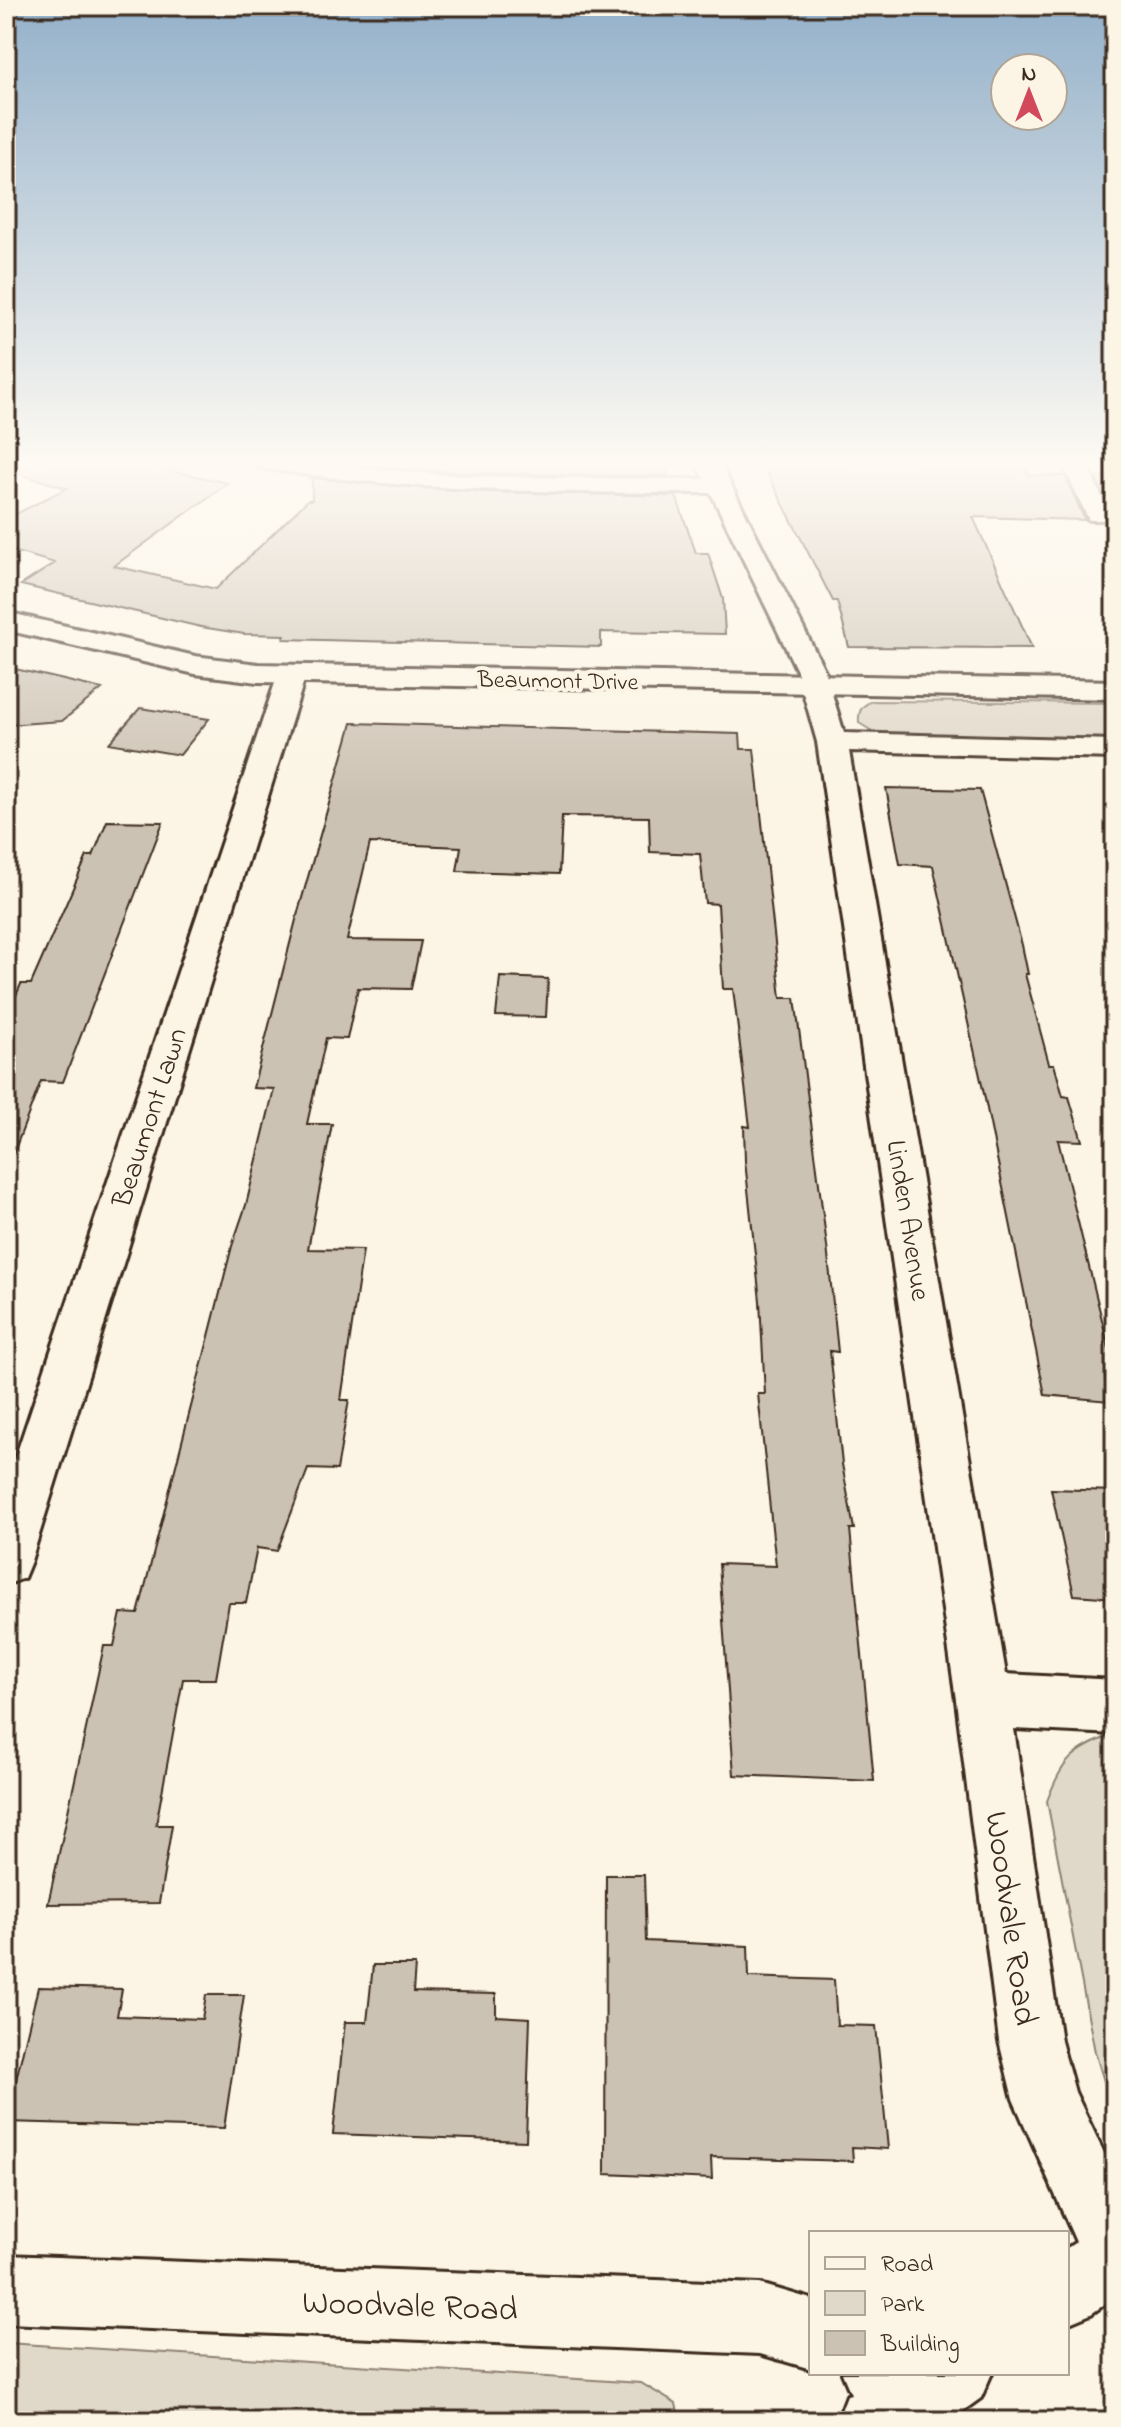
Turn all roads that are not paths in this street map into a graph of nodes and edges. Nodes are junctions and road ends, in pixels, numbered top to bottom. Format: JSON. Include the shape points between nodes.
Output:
{"nodes":[{"id":1,"x":764,"y":574,"type":"edge"},
{"id":2,"x":6,"y":621,"type":"edge"},
{"id":3,"x":292,"y":674,"type":"junction"},
{"id":4,"x":814,"y":685,"type":"junction"},
{"id":5,"x":1115,"y":690,"type":"edge"},
{"id":6,"x":832,"y":742,"type":"junction"},
{"id":7,"x":1115,"y":749,"type":"edge"},
{"id":8,"x":6,"y":1561,"type":"edge"},
{"id":9,"x":983,"y":1700,"type":"junction"},
{"id":10,"x":1115,"y":1707,"type":"edge"},
{"id":11,"x":1115,"y":2253,"type":"edge"},
{"id":12,"x":1069,"y":2288,"type":"edge"},
{"id":13,"x":6,"y":2289,"type":"edge"},
{"id":14,"x":809,"y":2333,"type":"edge"}],
"edges":[{"from":1,"to":4,"type":"street","name":"Linden Avenue"},
{"from":2,"to":3,"type":"street","name":"Beaumont Drive","via":[[195,665]]},
{"from":3,"to":4,"type":"street","name":"Beaumont Drive"},
{"from":3,"to":8,"type":"street","name":"Beaumont Lawn"},
{"from":4,"to":5,"type":"street","name":"Beaumont Drive"},
{"from":4,"to":6,"type":"street","name":"Linden Avenue"},
{"from":6,"to":7,"type":"street"},
{"from":6,"to":9,"type":"street","name":"Linden Avenue"},
{"from":9,"to":10,"type":"street"},
{"from":9,"to":11,"type":"street","name":"Woodvale Road","via":[[1030,2041],[1045,2099]]},
{"from":11,"to":12,"type":"street","name":"Woodvale Road"},
{"from":13,"to":14,"type":"street","name":"Woodvale Road","via":[[760,2319]]}]}
